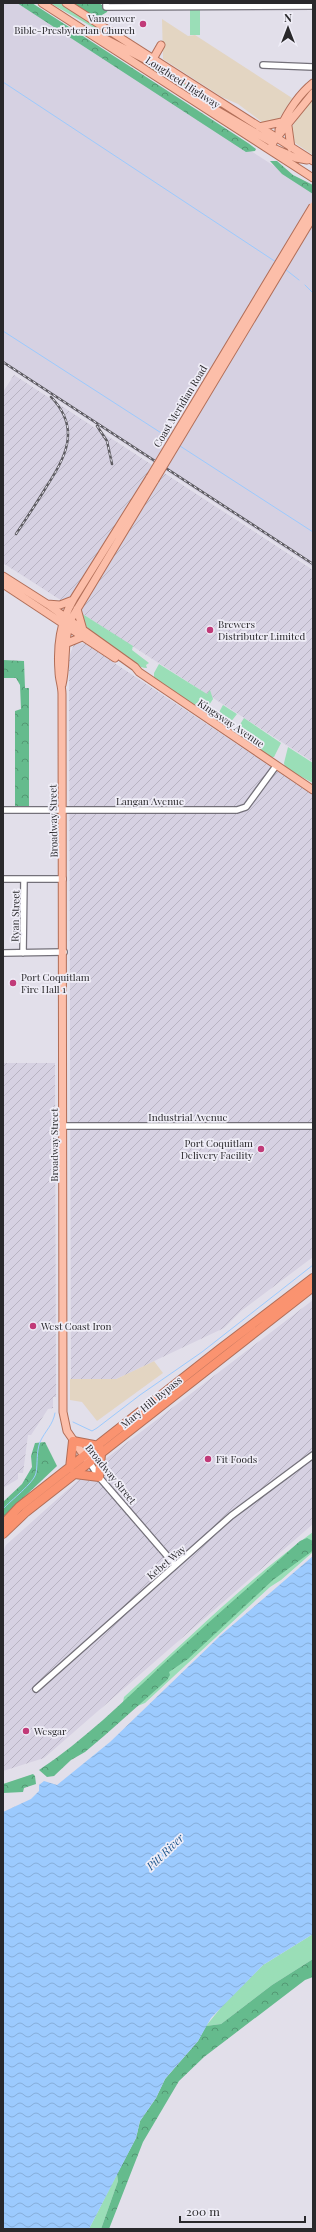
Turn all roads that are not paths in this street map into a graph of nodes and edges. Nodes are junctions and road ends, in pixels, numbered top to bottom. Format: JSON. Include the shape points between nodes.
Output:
{"nodes":[{"id":1,"x":42,"y":3,"type":"edge"},
{"id":2,"x":66,"y":3,"type":"edge"},
{"id":3,"x":106,"y":5,"type":"edge"},
{"id":4,"x":313,"y":6,"type":"edge"},
{"id":5,"x":79,"y":27,"type":"junction"},
{"id":6,"x":136,"y":48,"type":"junction"},
{"id":7,"x":158,"y":51,"type":"junction"},
{"id":8,"x":153,"y":59,"type":"junction"},
{"id":9,"x":161,"y":64,"type":"junction"},
{"id":10,"x":263,"y":65,"type":"dead end"},
{"id":11,"x":313,"y":67,"type":"edge"},
{"id":12,"x":313,"y":83,"type":"edge"},
{"id":13,"x":313,"y":93,"type":"edge"},
{"id":14,"x":285,"y":124,"type":"junction"},
{"id":15,"x":259,"y":127,"type":"junction"},
{"id":16,"x":274,"y":142,"type":"junction"},
{"id":17,"x":291,"y":148,"type":"junction"},
{"id":18,"x":313,"y":161,"type":"edge"},
{"id":19,"x":313,"y":178,"type":"edge"},
{"id":20,"x":313,"y":206,"type":"edge"},
{"id":21,"x":313,"y":217,"type":"edge"},
{"id":22,"x":152,"y":478,"type":"junction"},
{"id":23,"x":3,"y":570,"type":"edge"},
{"id":24,"x":3,"y":576,"type":"edge"},
{"id":25,"x":3,"y":584,"type":"edge"},
{"id":26,"x":73,"y":600,"type":"junction"},
{"id":27,"x":47,"y":604,"type":"junction"},
{"id":28,"x":76,"y":609,"type":"junction"},
{"id":29,"x":52,"y":616,"type":"junction"},
{"id":30,"x":66,"y":622,"type":"junction"},
{"id":31,"x":83,"y":634,"type":"junction"},
{"id":32,"x":59,"y":635,"type":"junction"},
{"id":33,"x":65,"y":644,"type":"junction"},
{"id":34,"x":62,"y":685,"type":"junction"},
{"id":35,"x":276,"y":766,"type":"junction"},
{"id":36,"x":313,"y":790,"type":"edge"},
{"id":37,"x":3,"y":810,"type":"edge"},
{"id":38,"x":63,"y":810,"type":"junction"},
{"id":39,"x":3,"y":879,"type":"edge"},
{"id":40,"x":24,"y":879,"type":"junction"},
{"id":41,"x":64,"y":879,"type":"junction"},
{"id":42,"x":64,"y":952,"type":"junction"},
{"id":43,"x":3,"y":953,"type":"edge"},
{"id":44,"x":23,"y":953,"type":"junction"},
{"id":45,"x":64,"y":1126,"type":"junction"},
{"id":46,"x":313,"y":1126,"type":"edge"},
{"id":47,"x":313,"y":1278,"type":"edge"},
{"id":48,"x":313,"y":1287,"type":"edge"},
{"id":49,"x":73,"y":1442,"type":"junction"},
{"id":50,"x":99,"y":1446,"type":"junction"},
{"id":51,"x":101,"y":1454,"type":"junction"},
{"id":52,"x":313,"y":1455,"type":"edge"},
{"id":53,"x":84,"y":1456,"type":"junction"},
{"id":54,"x":90,"y":1463,"type":"junction"},
{"id":55,"x":73,"y":1471,"type":"junction"},
{"id":56,"x":99,"y":1477,"type":"junction"},
{"id":57,"x":3,"y":1524,"type":"edge"},
{"id":58,"x":3,"y":1534,"type":"edge"},
{"id":59,"x":175,"y":1565,"type":"junction"},
{"id":60,"x":36,"y":1689,"type":"dead end"}],
"edges":[{"from":1,"to":5,"type":"main road","name":"Lougheed Highway"},
{"from":2,"to":6,"type":"main road","name":"Lougheed Highway"},
{"from":3,"to":4,"type":"street"},
{"from":5,"to":8,"type":"main road","via":[[114,42],[146,61]]},
{"from":5,"to":16,"type":"main road","name":"Lougheed Highway","via":[[175,89],[205,102]]},
{"from":6,"to":7,"type":"main road","via":[[149,50],[161,46]]},
{"from":6,"to":8,"type":"main road","name":"Lougheed Highway"},
{"from":7,"to":8,"type":"main road"},
{"from":7,"to":9,"type":"main road"},
{"from":8,"to":9,"type":"main road","name":"Lougheed Highway"},
{"from":9,"to":15,"type":"main road","name":"Lougheed Highway"},
{"from":10,"to":11,"type":"street"},
{"from":12,"to":14,"type":"main road","via":[[300,96]]},
{"from":13,"to":14,"type":"main road"},
{"from":14,"to":15,"type":"main road"},
{"from":14,"to":16,"type":"main road"},
{"from":14,"to":17,"type":"main road"},
{"from":15,"to":16,"type":"main road","name":"Lougheed Highway"},
{"from":16,"to":17,"type":"main road","name":"Lougheed Highway"},
{"from":16,"to":18,"type":"main road","via":[[296,158]]},
{"from":16,"to":19,"type":"main road","name":"Lougheed Highway"},
{"from":17,"to":18,"type":"main road","name":"Lougheed Highway"},
{"from":20,"to":22,"type":"main road","name":"Coast Meridian Road","bridge":true},
{"from":21,"to":22,"type":"main road","name":"Coast Meridian Road","bridge":true},
{"from":22,"to":26,"type":"main road","name":"Coast Meridian Road"},
{"from":22,"to":28,"type":"main road","name":"Coast Meridian Road"},
{"from":23,"to":24,"type":"main road"},
{"from":24,"to":27,"type":"main road","name":"Kingsway Avenue"},
{"from":25,"to":29,"type":"main road","name":"Kingsway Avenue"},
{"from":26,"to":27,"type":"main road","via":[[60,605]]},
{"from":26,"to":30,"type":"main road","name":"Coast Meridian Road"},
{"from":27,"to":30,"type":"main road","name":"Kingsway Avenue"},
{"from":28,"to":30,"type":"main road","name":"Coast Meridian Road"},
{"from":28,"to":31,"type":"main road"},
{"from":29,"to":30,"type":"main road","name":"Kingsway Avenue"},
{"from":29,"to":32,"type":"main road"},
{"from":30,"to":31,"type":"main road","name":"Kingsway Avenue"},
{"from":30,"to":32,"type":"main road","name":"Broadway Street"},
{"from":30,"to":33,"type":"main road","name":"Broadway Street"},
{"from":31,"to":33,"type":"main road"},
{"from":31,"to":35,"type":"main road","name":"Kingsway Avenue","via":[[135,667]]},
{"from":32,"to":34,"type":"main road","name":"Broadway Street","via":[[59,674]]},
{"from":33,"to":34,"type":"main road","name":"Broadway Street"},
{"from":34,"to":38,"type":"main road","name":"Broadway Street"},
{"from":35,"to":36,"type":"main road","name":"Kingsway Avenue"},
{"from":35,"to":38,"type":"street","name":"Langan Avenue","via":[[246,807],[237,810]]},
{"from":37,"to":38,"type":"street","name":"Langan Avenue"},
{"from":38,"to":41,"type":"main road","name":"Broadway Street"},
{"from":39,"to":40,"type":"street"},
{"from":40,"to":41,"type":"street"},
{"from":40,"to":44,"type":"street","name":"Ryan Street"},
{"from":41,"to":42,"type":"main road","name":"Broadway Street"},
{"from":42,"to":44,"type":"street"},
{"from":42,"to":45,"type":"main road","name":"Broadway Street"},
{"from":43,"to":44,"type":"street"},
{"from":45,"to":46,"type":"street","name":"Industrial Avenue"},
{"from":45,"to":49,"type":"main road","name":"Broadway Street","via":[[64,1412],[65,1423]]},
{"from":47,"to":50,"type":"highway","name":"Mary Hill Bypass"},
{"from":48,"to":51,"type":"highway","name":"Mary Hill Bypass"},
{"from":49,"to":50,"type":"highway"},
{"from":49,"to":53,"type":"main road","name":"Broadway Street"},
{"from":49,"to":55,"type":"highway"},
{"from":50,"to":53,"type":"highway","name":"Mary Hill Bypass"},
{"from":51,"to":54,"type":"highway","name":"Mary Hill Bypass"},
{"from":51,"to":56,"type":"highway"},
{"from":52,"to":59,"type":"street","name":"Kebet Way","via":[[231,1516]]},
{"from":53,"to":54,"type":"main road","name":"Broadway Street"},
{"from":53,"to":55,"type":"highway","name":"Mary Hill Bypass"},
{"from":54,"to":55,"type":"highway","name":"Mary Hill Bypass"},
{"from":54,"to":56,"type":"street","name":"Broadway Street"},
{"from":55,"to":56,"type":"highway"},
{"from":55,"to":57,"type":"highway","name":"Mary Hill Bypass","via":[[20,1507]]},
{"from":55,"to":58,"type":"highway","name":"Mary Hill Bypass"},
{"from":56,"to":59,"type":"street","name":"Broadway Street"},
{"from":59,"to":60,"type":"street","name":"Kebet Way"}]}
